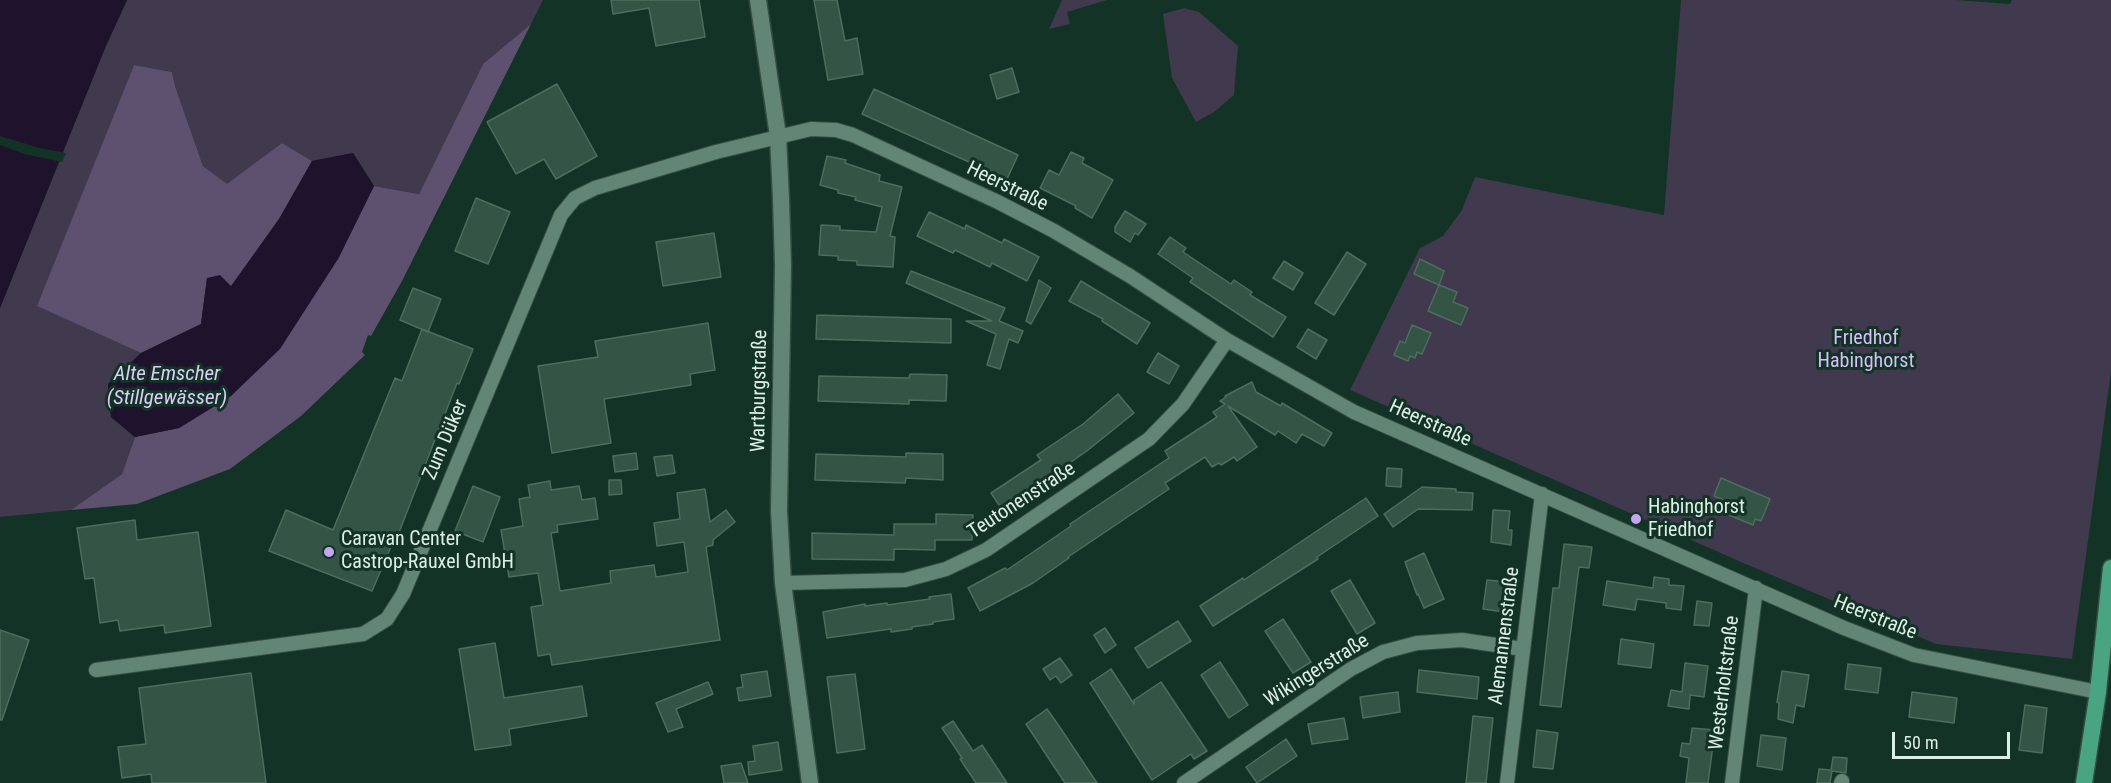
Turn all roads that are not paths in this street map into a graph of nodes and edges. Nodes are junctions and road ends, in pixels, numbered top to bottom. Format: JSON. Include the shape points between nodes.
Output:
{"nodes":[{"id":1,"x":758,"y":0,"type":"edge"},
{"id":2,"x":778,"y":136,"type":"junction"},
{"id":3,"x":1227,"y":340,"type":"junction"},
{"id":4,"x":1542,"y":494,"type":"junction"},
{"id":5,"x":2111,"y":568,"type":"edge"},
{"id":6,"x":783,"y":583,"type":"junction"},
{"id":7,"x":1756,"y":588,"type":"junction"},
{"id":8,"x":1522,"y":649,"type":"junction"},
{"id":9,"x":96,"y":670,"type":"dead end"},
{"id":10,"x":2098,"y":692,"type":"junction"},
{"id":11,"x":810,"y":783,"type":"edge"},
{"id":12,"x":1184,"y":783,"type":"edge"},
{"id":13,"x":1507,"y":783,"type":"edge"},
{"id":14,"x":1732,"y":783,"type":"edge"},
{"id":15,"x":2084,"y":783,"type":"edge"}],
"edges":[{"from":1,"to":2,"type":"main road","name":"Wartburgstraße"},
{"from":2,"to":3,"type":"street","name":"Heerstraße","via":[[811,129],[853,135],[1054,231]]},
{"from":2,"to":6,"type":"main road","name":"Wartburgstraße","via":[[783,265],[779,512]]},
{"from":2,"to":9,"type":"street","name":"Zum Düker","via":[[595,188],[575,198],[561,215],[403,594],[387,619],[363,634]]},
{"from":3,"to":4,"type":"street","name":"Heerstraße","via":[[1354,412]]},
{"from":3,"to":6,"type":"street","name":"Teutonenstraße","via":[[1183,404],[1149,439],[986,550],[946,569],[905,580]]},
{"from":4,"to":7,"type":"street","name":"Heerstraße"},
{"from":4,"to":8,"type":"street","name":"Alemannenstraße"},
{"from":5,"to":10,"type":"main road"},
{"from":6,"to":11,"type":"main road","name":"Wartburgstraße"},
{"from":7,"to":10,"type":"street","name":"Heerstraße","via":[[1914,655]]},
{"from":7,"to":14,"type":"street","name":"Westerholtstraße"},
{"from":8,"to":12,"type":"street","name":"Wikingerstraße","via":[[1462,640],[1417,643],[1383,652],[1351,669]]},
{"from":8,"to":13,"type":"street","name":"Alemannenstraße"},
{"from":10,"to":15,"type":"main road"}]}
